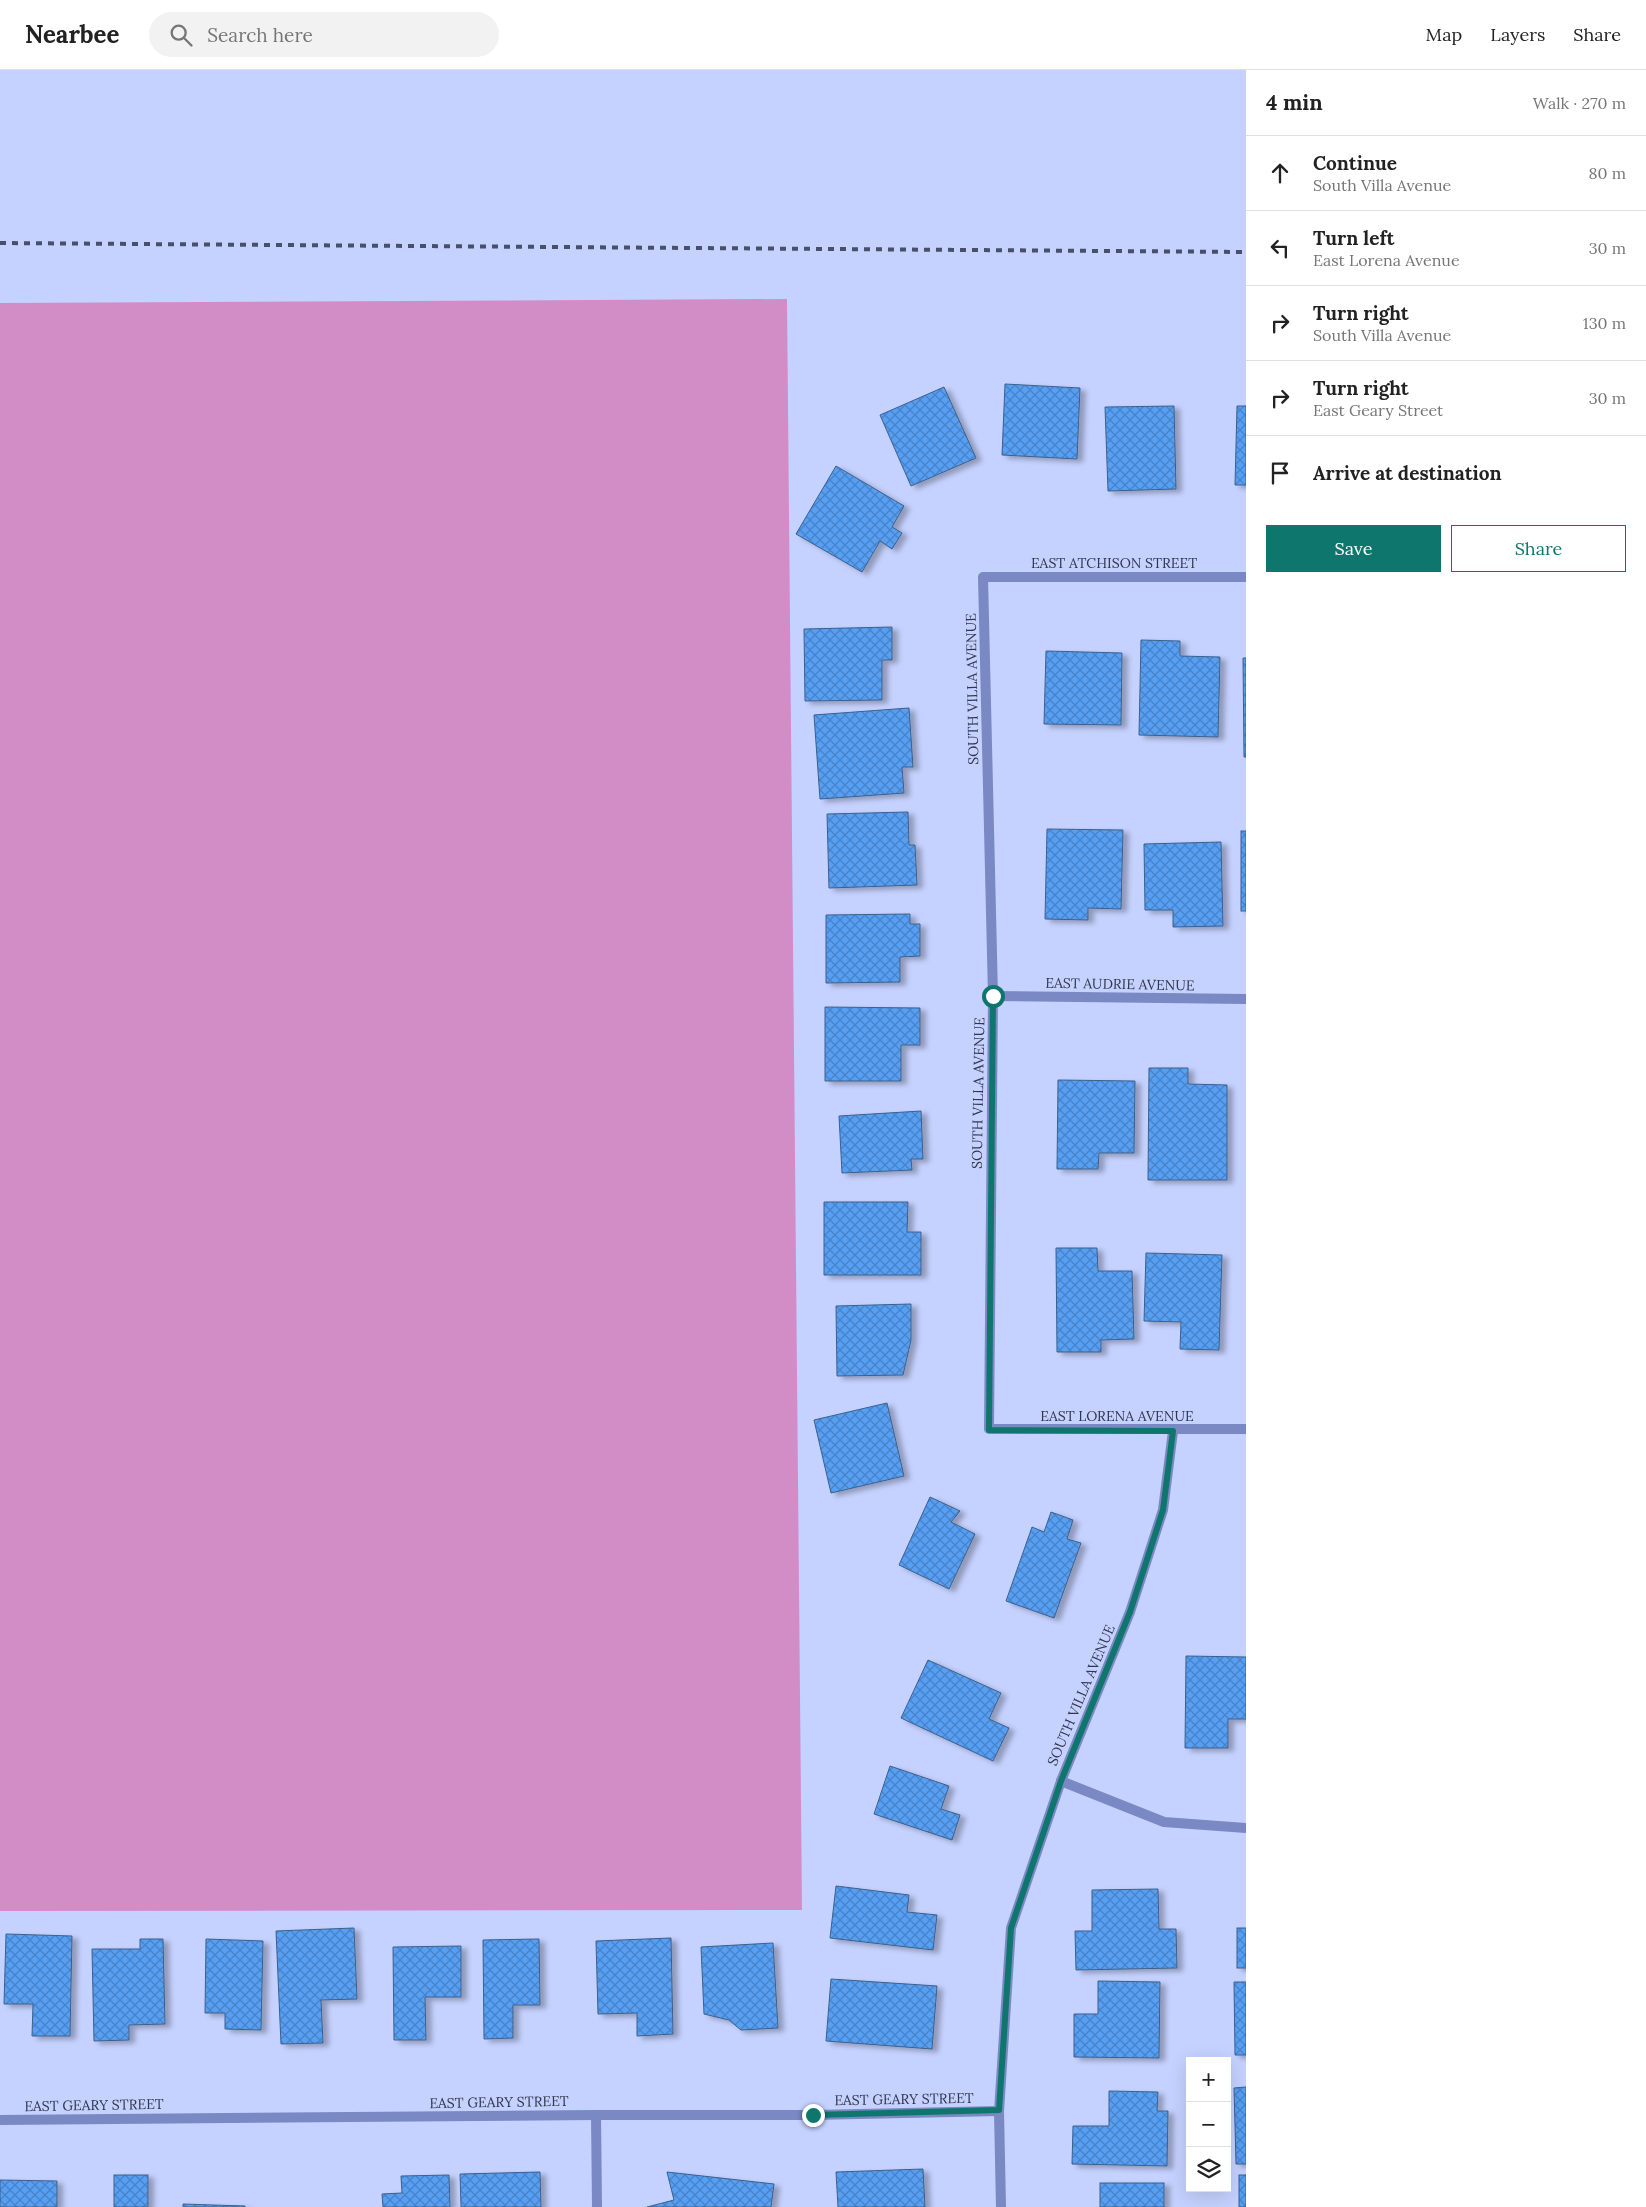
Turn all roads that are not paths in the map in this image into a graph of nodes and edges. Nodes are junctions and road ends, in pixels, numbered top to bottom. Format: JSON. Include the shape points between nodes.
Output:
{"nodes":[{"id":1,"x":983,"y":577,"type":"joint"},
{"id":2,"x":1246,"y":577,"type":"edge"},
{"id":3,"x":993,"y":996,"type":"junction"},
{"id":4,"x":1246,"y":1000,"type":"edge"},
{"id":5,"x":1246,"y":1429,"type":"edge"},
{"id":6,"x":989,"y":1430,"type":"joint"},
{"id":7,"x":1173,"y":1431,"type":"junction"},
{"id":8,"x":1061,"y":1781,"type":"junction"},
{"id":9,"x":1246,"y":1828,"type":"edge"},
{"id":10,"x":999,"y":2110,"type":"junction"},
{"id":11,"x":596,"y":2115,"type":"junction"},
{"id":12,"x":0,"y":2120,"type":"edge"},
{"id":13,"x":597,"y":2207,"type":"edge"},
{"id":14,"x":1001,"y":2207,"type":"edge"}],
"edges":[{"from":1,"to":2,"type":"street","name":"EAST ATCHISON STREET"},
{"from":1,"to":3,"type":"street","name":"SOUTH VILLA AVENUE"},
{"from":3,"to":4,"type":"street","name":"EAST AUDRIE AVENUE"},
{"from":3,"to":6,"type":"street","name":"SOUTH VILLA AVENUE"},
{"from":5,"to":7,"type":"street","name":"EAST LORENA AVENUE"},
{"from":6,"to":7,"type":"street","name":"EAST LORENA AVENUE"},
{"from":7,"to":8,"type":"street","name":"SOUTH VILLA AVENUE","via":[[1163,1510],[1151,1548],[1130,1612]]},
{"from":8,"to":9,"type":"street","via":[[1164,1822]]},
{"from":8,"to":10,"type":"street","name":"SOUTH VILLA AVENUE","via":[[1011,1928]]},
{"from":10,"to":11,"type":"street","name":"EAST GEARY STREET","via":[[813,2115]]},
{"from":10,"to":14,"type":"street","name":"SOUTH VILLA AVENUE"},
{"from":11,"to":12,"type":"street","name":"EAST GEARY STREET"},
{"from":11,"to":13,"type":"street"}]}
